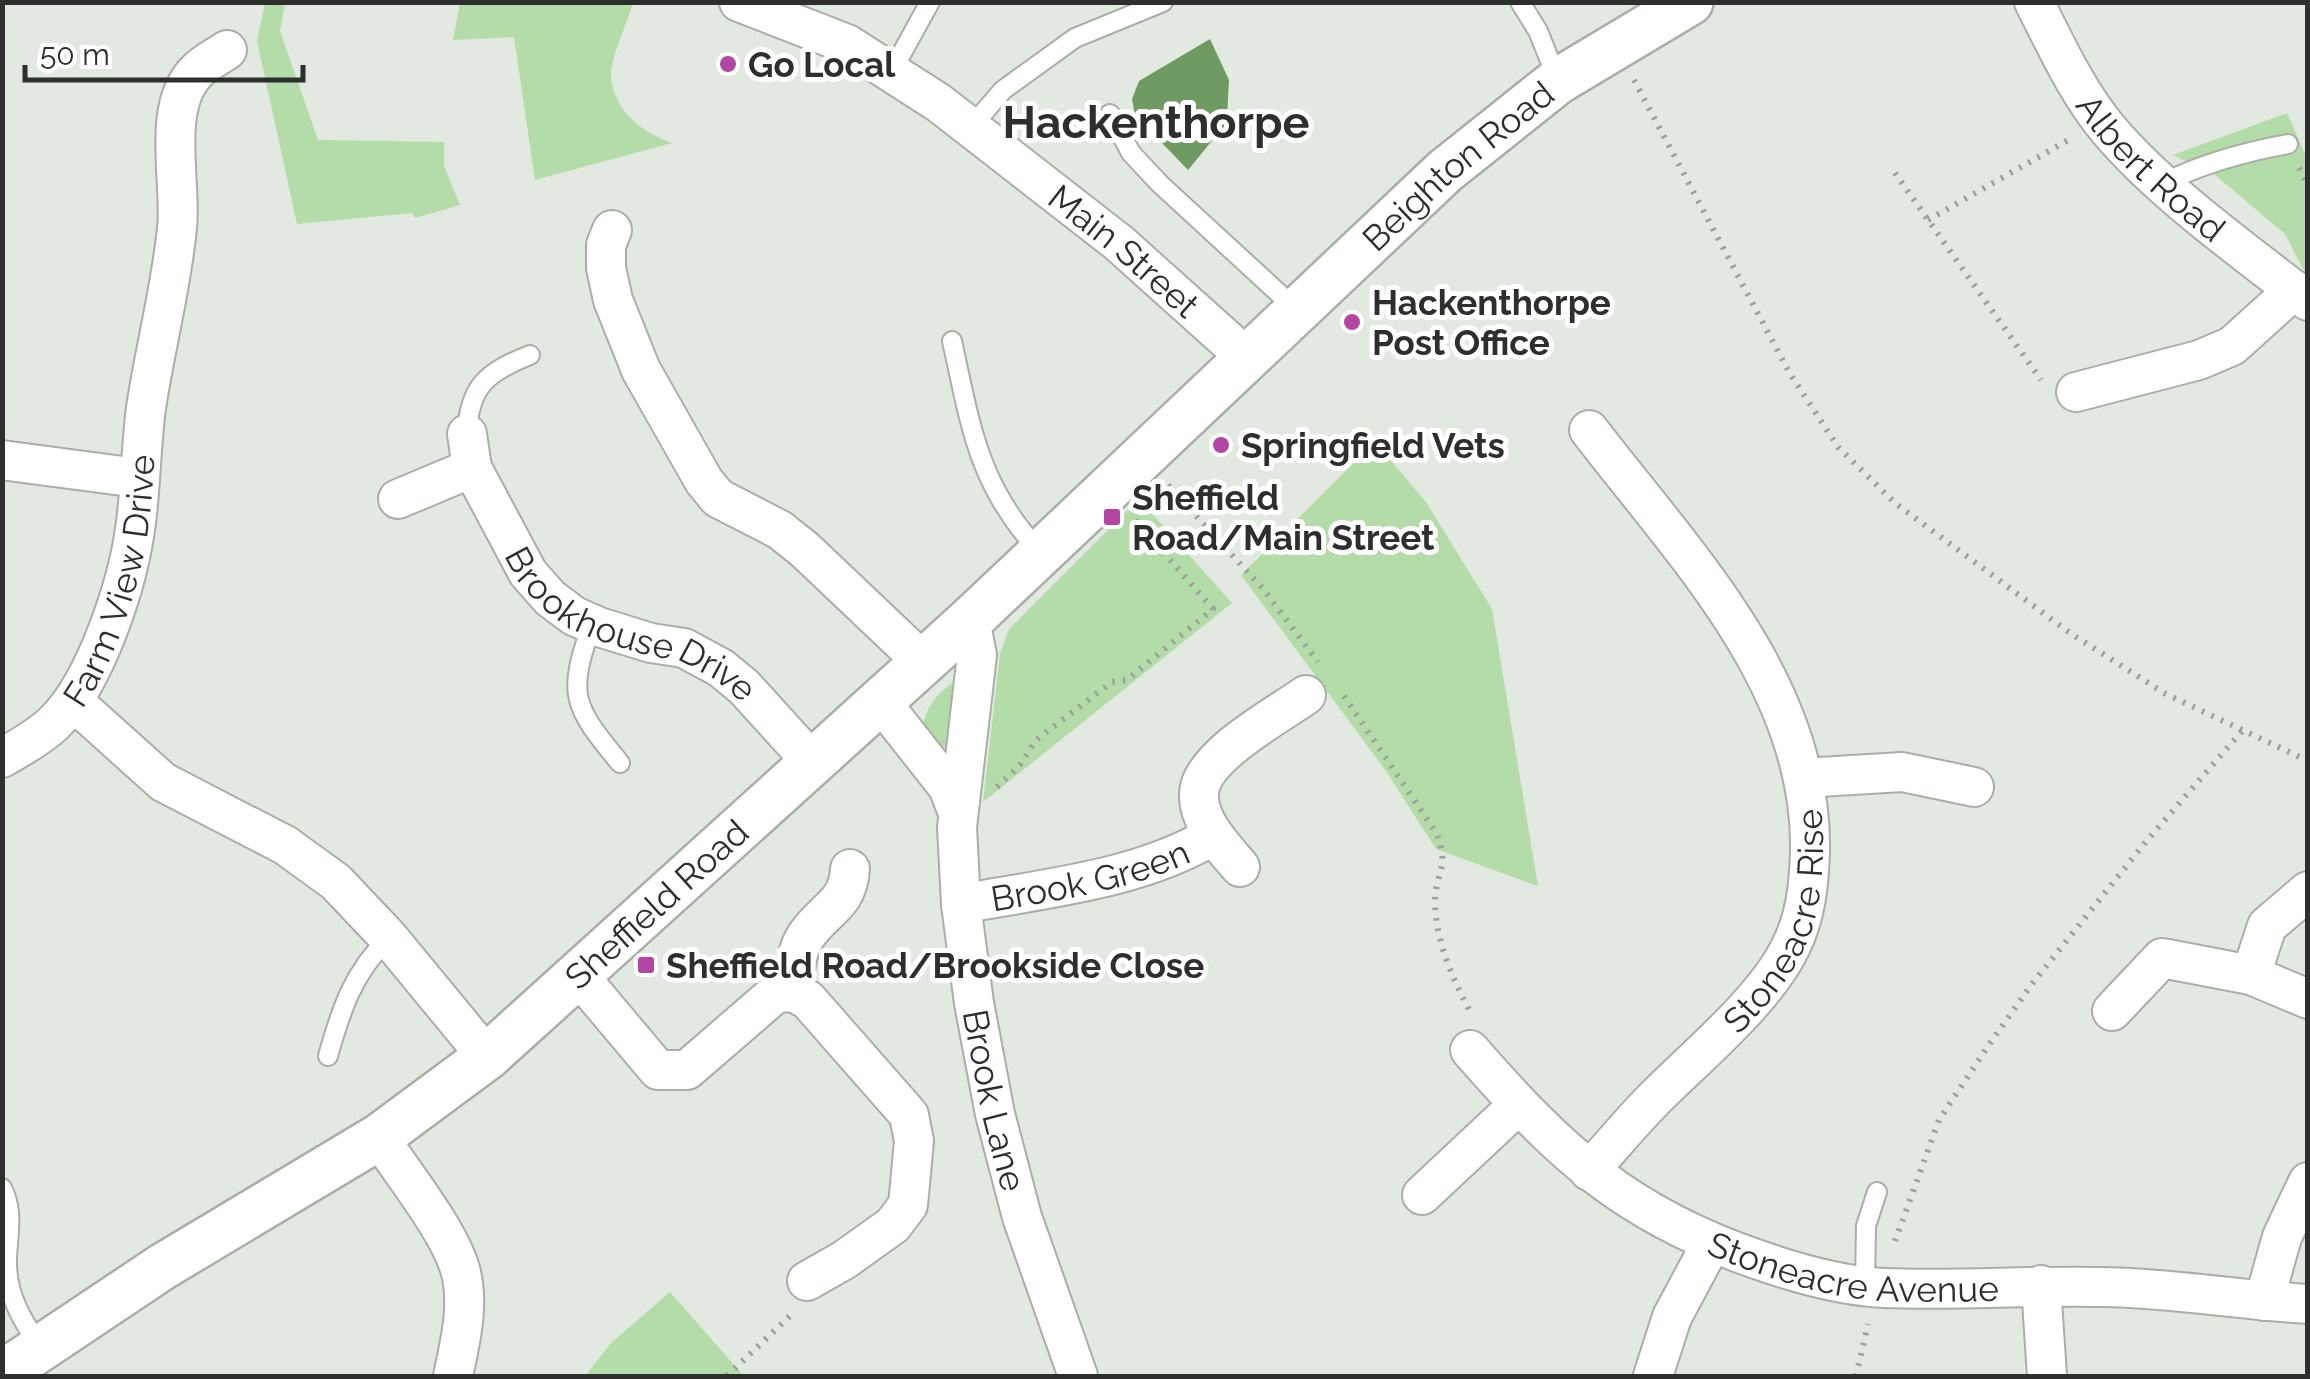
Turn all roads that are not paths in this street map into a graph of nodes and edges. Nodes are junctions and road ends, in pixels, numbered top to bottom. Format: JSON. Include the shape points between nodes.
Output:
{"nodes":[{"id":1,"x":930,"y":2,"type":"edge"},
{"id":2,"x":1163,"y":2,"type":"edge"},
{"id":3,"x":1520,"y":2,"type":"edge"},
{"id":4,"x":1690,"y":2,"type":"edge"},
{"id":5,"x":2034,"y":2,"type":"edge"},
{"id":6,"x":747,"y":4,"type":"edge"},
{"id":7,"x":227,"y":50,"type":"dead end"},
{"id":8,"x":892,"y":71,"type":"junction"},
{"id":9,"x":1558,"y":81,"type":"junction"},
{"id":10,"x":1110,"y":114,"type":"dead end"},
{"id":11,"x":971,"y":127,"type":"junction"},
{"id":12,"x":2288,"y":144,"type":"dead end"},
{"id":13,"x":2162,"y":183,"type":"junction"},
{"id":14,"x":612,"y":230,"type":"dead end"},
{"id":15,"x":2301,"y":295,"type":"edge"},
{"id":16,"x":1297,"y":310,"type":"junction"},
{"id":17,"x":952,"y":341,"type":"dead end"},
{"id":18,"x":530,"y":355,"type":"dead end"},
{"id":19,"x":1246,"y":357,"type":"junction"},
{"id":20,"x":2076,"y":392,"type":"road end"},
{"id":21,"x":1589,"y":430,"type":"dead end"},
{"id":22,"x":470,"y":451,"type":"junction"},
{"id":23,"x":2,"y":460,"type":"edge"},
{"id":24,"x":138,"y":478,"type":"junction"},
{"id":25,"x":398,"y":499,"type":"dead end"},
{"id":26,"x":1041,"y":553,"type":"junction"},
{"id":27,"x":970,"y":620,"type":"junction"},
{"id":28,"x":592,"y":624,"type":"junction"},
{"id":29,"x":923,"y":662,"type":"junction"},
{"id":30,"x":1322,"y":684,"type":"road end"},
{"id":31,"x":73,"y":701,"type":"junction"},
{"id":32,"x":881,"y":702,"type":"junction"},
{"id":33,"x":2,"y":758,"type":"edge"},
{"id":34,"x":813,"y":763,"type":"junction"},
{"id":35,"x":620,"y":764,"type":"dead end"},
{"id":36,"x":1803,"y":778,"type":"junction"},
{"id":37,"x":1974,"y":787,"type":"dead end"},
{"id":38,"x":958,"y":820,"type":"junction"},
{"id":39,"x":1214,"y":835,"type":"junction"},
{"id":40,"x":1240,"y":867,"type":"dead end"},
{"id":41,"x":850,"y":869,"type":"dead end"},
{"id":42,"x":2308,"y":891,"type":"edge"},
{"id":43,"x":961,"y":904,"type":"junction"},
{"id":44,"x":389,"y":938,"type":"junction"},
{"id":45,"x":2250,"y":974,"type":"junction"},
{"id":46,"x":578,"y":975,"type":"junction"},
{"id":47,"x":793,"y":992,"type":"junction"},
{"id":48,"x":2308,"y":999,"type":"edge"},
{"id":49,"x":2112,"y":1011,"type":"dead end"},
{"id":50,"x":1470,"y":1050,"type":"road end"},
{"id":51,"x":328,"y":1056,"type":"dead end"},
{"id":52,"x":487,"y":1057,"type":"junction"},
{"id":53,"x":1518,"y":1105,"type":"junction"},
{"id":54,"x":379,"y":1138,"type":"junction"},
{"id":55,"x":1589,"y":1171,"type":"junction"},
{"id":56,"x":2308,"y":1182,"type":"edge"},
{"id":57,"x":2,"y":1188,"type":"edge"},
{"id":58,"x":1878,"y":1192,"type":"dead end"},
{"id":59,"x":1422,"y":1195,"type":"dead end"},
{"id":60,"x":1711,"y":1244,"type":"junction"},
{"id":61,"x":807,"y":1281,"type":"road end"},
{"id":62,"x":1873,"y":1286,"type":"junction"},
{"id":63,"x":2041,"y":1286,"type":"junction"},
{"id":64,"x":2264,"y":1301,"type":"junction"},
{"id":65,"x":2308,"y":1304,"type":"edge"},
{"id":66,"x":40,"y":1347,"type":"junction"},
{"id":67,"x":2,"y":1374,"type":"edge"},
{"id":68,"x":453,"y":1376,"type":"edge"},
{"id":69,"x":1078,"y":1376,"type":"edge"},
{"id":70,"x":1653,"y":1376,"type":"edge"},
{"id":71,"x":2048,"y":1376,"type":"edge"}],
"edges":[{"from":1,"to":8,"type":"lane"},
{"from":2,"to":11,"type":"lane","via":[[1076,38],[1003,90]]},
{"from":3,"to":9,"type":"lane"},
{"from":4,"to":9,"type":"street","name":"Beighton Road"},
{"from":5,"to":13,"type":"street","name":"Albert Road","via":[[2102,120]]},
{"from":6,"to":8,"type":"street","name":"Main Street","via":[[848,44]]},
{"from":7,"to":24,"type":"street","name":"Farm View Drive","via":[[195,73],[183,96],[175,135],[178,222]]},
{"from":8,"to":11,"type":"street","name":"Main Street"},
{"from":9,"to":16,"type":"street","name":"Beighton Road","via":[[1445,171]]},
{"from":10,"to":16,"type":"lane","via":[[1131,154]]},
{"from":11,"to":19,"type":"street","name":"Main Street","via":[[1119,243]]},
{"from":12,"to":13,"type":"lane","via":[[2236,154]]},
{"from":13,"to":15,"type":"street","name":"Albert Road"},
{"from":14,"to":29,"type":"street","via":[[606,268],[613,300],[640,370],[704,481],[718,498],[806,550]]},
{"from":15,"to":20,"type":"street","via":[[2232,346]]},
{"from":16,"to":19,"type":"street","name":"Beighton Road"},
{"from":17,"to":26,"type":"lane","via":[[990,484]]},
{"from":18,"to":22,"type":"lane","via":[[501,366],[478,386],[468,408]]},
{"from":19,"to":26,"type":"street","name":"Sheffield Road"},
{"from":21,"to":36,"type":"street","name":"Stoneacre Rise","via":[[1746,640],[1788,724]]},
{"from":22,"to":25,"type":"street"},
{"from":22,"to":28,"type":"street","name":"Brookhouse Drive","via":[[528,573],[550,598]]},
{"from":23,"to":24,"type":"street"},
{"from":24,"to":31,"type":"street","name":"Farm View Drive","via":[[128,564]]},
{"from":26,"to":27,"type":"street","name":"Sheffield Road"},
{"from":27,"to":29,"type":"street","name":"Sheffield Road"},
{"from":27,"to":38,"type":"street","name":"Brook Lane","via":[[977,655]]},
{"from":28,"to":34,"type":"street","name":"Brookhouse Drive","via":[[684,648],[721,668]]},
{"from":28,"to":35,"type":"lane","via":[[576,689],[584,713]]},
{"from":29,"to":32,"type":"street","name":"Sheffield Road"},
{"from":30,"to":39,"type":"street","name":"Brook Green","via":[[1230,747],[1210,770],[1198,792]]},
{"from":31,"to":33,"type":"street","via":[[52,725]]},
{"from":31,"to":44,"type":"street","name":"Farm View Drive","via":[[163,782],[285,844],[336,882]]},
{"from":32,"to":34,"type":"street","name":"Sheffield Road"},
{"from":32,"to":38,"type":"street","name":"Brook Lane","via":[[948,788]]},
{"from":34,"to":46,"type":"street","name":"Sheffield Road"},
{"from":36,"to":37,"type":"street","via":[[1902,772]]},
{"from":36,"to":55,"type":"street","name":"Stoneacre Rise","via":[[1810,869],[1806,907],[1790,949],[1711,1045]]},
{"from":38,"to":43,"type":"street","name":"Brook Lane"},
{"from":39,"to":40,"type":"street","name":"Brook Green"},
{"from":39,"to":43,"type":"street","name":"Brook Green","via":[[1149,866]]},
{"from":41,"to":47,"type":"street","via":[[840,900],[806,936]]},
{"from":42,"to":45,"type":"street","via":[[2267,926]]},
{"from":43,"to":69,"type":"street","name":"Brook Lane","via":[[995,1114],[1022,1217]]},
{"from":44,"to":51,"type":"lane","via":[[359,971]]},
{"from":44,"to":52,"type":"street","name":"Farm View Drive"},
{"from":45,"to":48,"type":"street"},
{"from":45,"to":49,"type":"street","via":[[2162,958]]},
{"from":46,"to":47,"type":"street","via":[[658,1070],[670,1071],[687,1070],[776,993]]},
{"from":46,"to":52,"type":"street","name":"Sheffield Road"},
{"from":47,"to":61,"type":"street","via":[[808,1000],[909,1115],[914,1141],[908,1205],[893,1225]]},
{"from":50,"to":53,"type":"street","name":"Stoneacre Avenue"},
{"from":52,"to":54,"type":"street","name":"Sheffield Road"},
{"from":53,"to":55,"type":"street","name":"Stoneacre Avenue"},
{"from":53,"to":59,"type":"street"},
{"from":54,"to":66,"type":"street","name":"Sheffield Road"},
{"from":54,"to":68,"type":"street","via":[[461,1271],[462,1334]]},
{"from":55,"to":60,"type":"street","name":"Stoneacre Avenue","via":[[1659,1220]]},
{"from":56,"to":64,"type":"street","via":[[2282,1236]]},
{"from":57,"to":66,"type":"lane","via":[[10,1203],[8,1280],[22,1321]]},
{"from":58,"to":62,"type":"lane","via":[[1866,1226]]},
{"from":60,"to":62,"type":"street","name":"Stoneacre Avenue","via":[[1805,1275]]},
{"from":60,"to":70,"type":"street","via":[[1672,1317]]},
{"from":62,"to":63,"type":"street","name":"Stoneacre Avenue"},
{"from":63,"to":64,"type":"street","name":"Stoneacre Avenue"},
{"from":63,"to":71,"type":"street"},
{"from":64,"to":65,"type":"street","name":"Stoneacre Avenue"},
{"from":66,"to":67,"type":"street","name":"Sheffield Road"}]}
